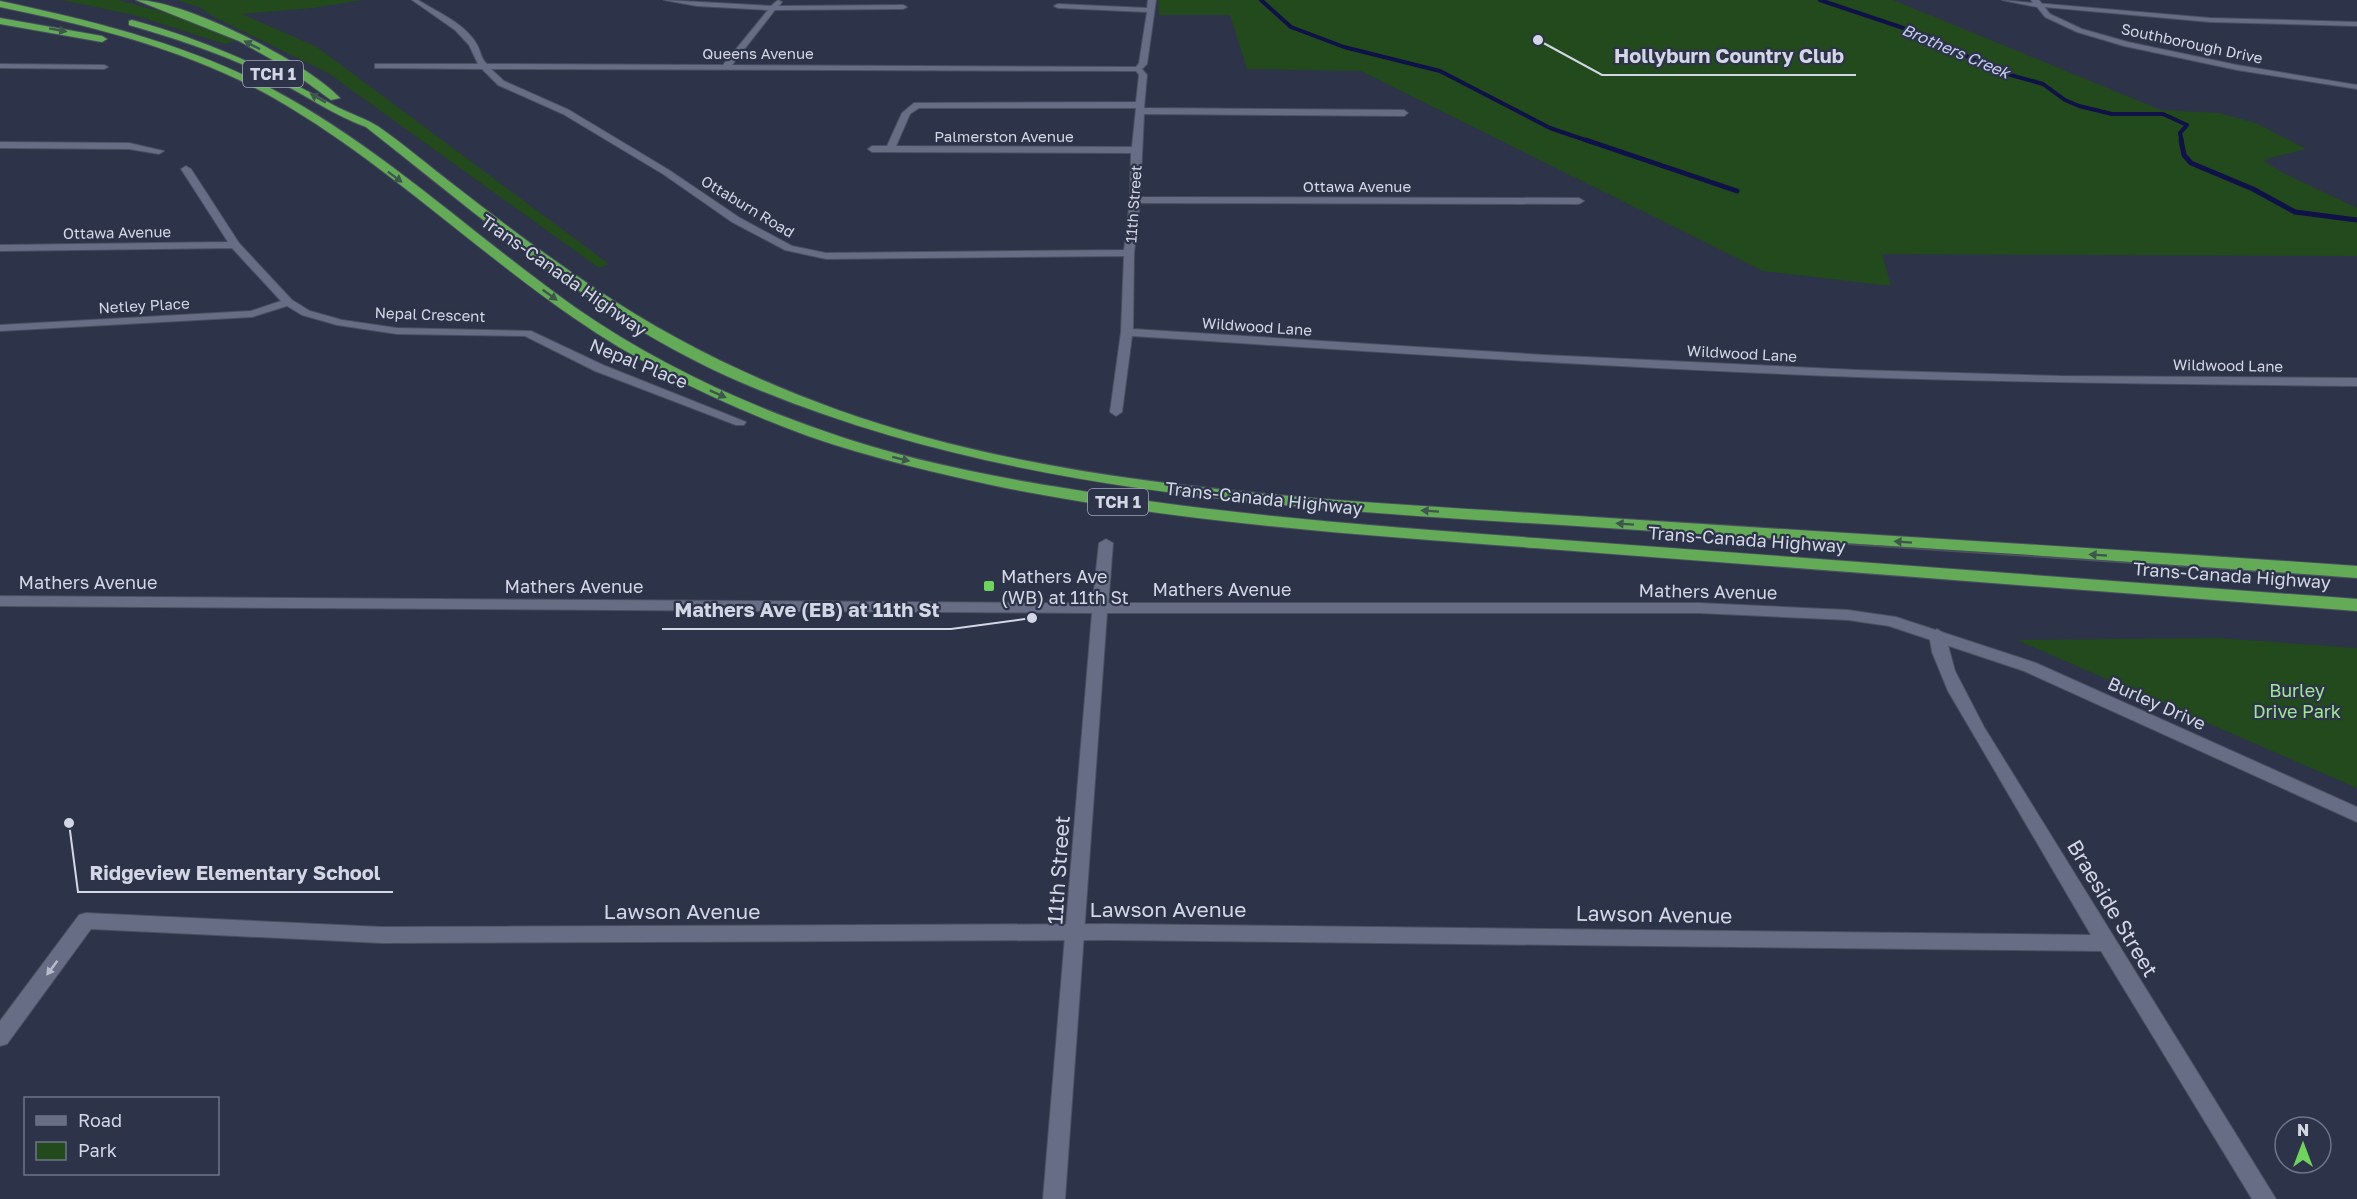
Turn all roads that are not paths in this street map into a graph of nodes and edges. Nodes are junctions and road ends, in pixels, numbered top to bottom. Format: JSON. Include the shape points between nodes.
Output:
{"nodes":[{"id":1,"x":668,"y":0,"type":"edge"},
{"id":2,"x":2006,"y":0,"type":"edge"},
{"id":3,"x":143,"y":1,"type":"edge"},
{"id":4,"x":415,"y":1,"type":"edge"},
{"id":5,"x":777,"y":3,"type":"edge"},
{"id":6,"x":2035,"y":3,"type":"edge"},
{"id":7,"x":0,"y":4,"type":"edge"},
{"id":8,"x":1151,"y":5,"type":"edge"},
{"id":9,"x":1058,"y":6,"type":"dead end"},
{"id":10,"x":903,"y":7,"type":"dead end"},
{"id":11,"x":0,"y":21,"type":"edge"},
{"id":12,"x":123,"y":21,"type":"dead end"},
{"id":13,"x":2357,"y":24,"type":"edge"},
{"id":14,"x":0,"y":66,"type":"edge"},
{"id":15,"x":378,"y":66,"type":"dead end"},
{"id":16,"x":104,"y":67,"type":"dead end"},
{"id":17,"x":485,"y":67,"type":"junction"},
{"id":18,"x":726,"y":67,"type":"junction"},
{"id":19,"x":1138,"y":69,"type":"junction"},
{"id":20,"x":2357,"y":87,"type":"edge"},
{"id":21,"x":1141,"y":108,"type":"junction"},
{"id":22,"x":1404,"y":113,"type":"dead end"},
{"id":23,"x":370,"y":125,"type":"junction"},
{"id":24,"x":0,"y":145,"type":"edge"},
{"id":25,"x":872,"y":149,"type":"dead end"},
{"id":26,"x":890,"y":149,"type":"junction"},
{"id":27,"x":1136,"y":150,"type":"junction"},
{"id":28,"x":159,"y":151,"type":"dead end"},
{"id":29,"x":361,"y":151,"type":"junction"},
{"id":30,"x":186,"y":169,"type":"dead end"},
{"id":31,"x":1135,"y":200,"type":"junction"},
{"id":32,"x":1579,"y":201,"type":"dead end"},
{"id":33,"x":235,"y":245,"type":"junction"},
{"id":34,"x":0,"y":249,"type":"edge"},
{"id":35,"x":1129,"y":253,"type":"junction"},
{"id":36,"x":288,"y":302,"type":"junction"},
{"id":37,"x":0,"y":328,"type":"edge"},
{"id":38,"x":1127,"y":332,"type":"junction"},
{"id":39,"x":527,"y":333,"type":"joint"},
{"id":40,"x":2357,"y":382,"type":"edge"},
{"id":41,"x":1116,"y":412,"type":"dead end"},
{"id":42,"x":740,"y":422,"type":"dead end"},
{"id":43,"x":1106,"y":543,"type":"dead end"},
{"id":44,"x":2353,"y":572,"type":"edge"},
{"id":45,"x":0,"y":601,"type":"edge"},
{"id":46,"x":2357,"y":605,"type":"edge"},
{"id":47,"x":1100,"y":608,"type":"junction"},
{"id":48,"x":1937,"y":634,"type":"junction"},
{"id":49,"x":2357,"y":815,"type":"edge"},
{"id":50,"x":1076,"y":933,"type":"junction"},
{"id":51,"x":2106,"y":943,"type":"junction"},
{"id":52,"x":0,"y":1037,"type":"edge"},
{"id":53,"x":1054,"y":1199,"type":"edge"},
{"id":54,"x":2265,"y":1199,"type":"edge"}],
"edges":[{"from":1,"to":5,"type":"street","via":[[693,4]]},
{"from":2,"to":6,"type":"street"},
{"from":23,"to":3,"type":"highway","one_way":true,"via":[[314,81],[273,56],[211,26]]},
{"from":4,"to":17,"type":"street","name":"Ottaburn Road","via":[[458,28],[473,44]]},
{"from":5,"to":10,"type":"street"},
{"from":5,"to":18,"type":"street"},
{"from":6,"to":13,"type":"street","via":[[2210,20]]},
{"from":6,"to":20,"type":"street","name":"Southborough Drive","via":[[2042,13],[2060,23],[2121,44]]},
{"from":7,"to":29,"type":"highway","name":"Trans-Canada Highway","number":"TCH 1","via":[[119,32],[224,69],[294,106]]},
{"from":8,"to":9,"type":"street"},
{"from":8,"to":19,"type":"street","name":"11th Street","via":[[1143,64]]},
{"from":11,"to":29,"type":"highway","one_way":true,"via":[[94,37],[182,62],[233,83]]},
{"from":23,"to":12,"type":"highway","name":"Trans-Canada Highway","number":"TCH 1","one_way":true,"via":[[351,119],[248,63],[195,42]]},
{"from":14,"to":16,"type":"street"},
{"from":15,"to":17,"type":"street","name":"Queens Avenue"},
{"from":17,"to":18,"type":"street","name":"Queens Avenue"},
{"from":17,"to":35,"type":"street","name":"Ottaburn Road","via":[[501,82],[566,112],[736,220],[789,249],[825,256]]},
{"from":18,"to":19,"type":"street","name":"Queens Avenue"},
{"from":19,"to":21,"type":"street","name":"11th Street","via":[[1143,75]]},
{"from":21,"to":22,"type":"street"},
{"from":21,"to":26,"type":"street","via":[[917,105],[906,112]]},
{"from":21,"to":27,"type":"street","name":"11th Street"},
{"from":44,"to":23,"type":"highway","name":"Trans-Canada Highway","number":"TCH 1","one_way":true,"via":[[1360,505],[1155,483],[962,449],[811,405],[744,378],[668,340],[580,284]]},
{"from":24,"to":28,"type":"street","via":[[129,146]]},
{"from":25,"to":26,"type":"street","name":"Palmerston Avenue"},
{"from":26,"to":27,"type":"street","name":"Palmerston Avenue"},
{"from":27,"to":31,"type":"street","name":"11th Street"},
{"from":29,"to":46,"type":"highway","name":"Trans-Canada Highway","number":"TCH 1","one_way":true,"via":[[549,295],[666,369],[817,434],[944,470],[1089,498],[1286,523]]},
{"from":30,"to":33,"type":"street","name":"Nepal Crescent"},
{"from":31,"to":32,"type":"street","name":"Ottawa Avenue"},
{"from":31,"to":35,"type":"street","name":"11th Street"},
{"from":33,"to":34,"type":"street","name":"Ottawa Avenue"},
{"from":33,"to":36,"type":"street","name":"Nepal Crescent"},
{"from":35,"to":38,"type":"street","name":"11th Street"},
{"from":36,"to":37,"type":"street","name":"Netley Place","via":[[252,314]]},
{"from":36,"to":39,"type":"street","name":"Nepal Crescent","via":[[306,313],[341,323],[397,331]]},
{"from":38,"to":40,"type":"street","name":"Wildwood Lane","via":[[1785,371]]},
{"from":38,"to":41,"type":"street","name":"11th Street"},
{"from":39,"to":42,"type":"street","name":"Nepal Place","via":[[599,368]]},
{"from":43,"to":47,"type":"street","name":"11th Street"},
{"from":45,"to":47,"type":"street","name":"Mathers Avenue"},
{"from":47,"to":48,"type":"street","name":"Mathers Avenue","via":[[1699,608],[1848,615],[1891,621]]},
{"from":47,"to":50,"type":"street","name":"11th Street"},
{"from":48,"to":49,"type":"street","name":"Burley Drive","via":[[2030,667]]},
{"from":48,"to":51,"type":"street","name":"Braeside Street","via":[[1938,652],[1952,682]]},
{"from":50,"to":51,"type":"street","name":"Lawson Avenue"},
{"from":50,"to":52,"type":"street","name":"Lawson Avenue","one_way":true,"via":[[382,935],[86,921]]},
{"from":50,"to":53,"type":"street","name":"11th Street"},
{"from":51,"to":54,"type":"street","name":"Braeside Street"}]}
